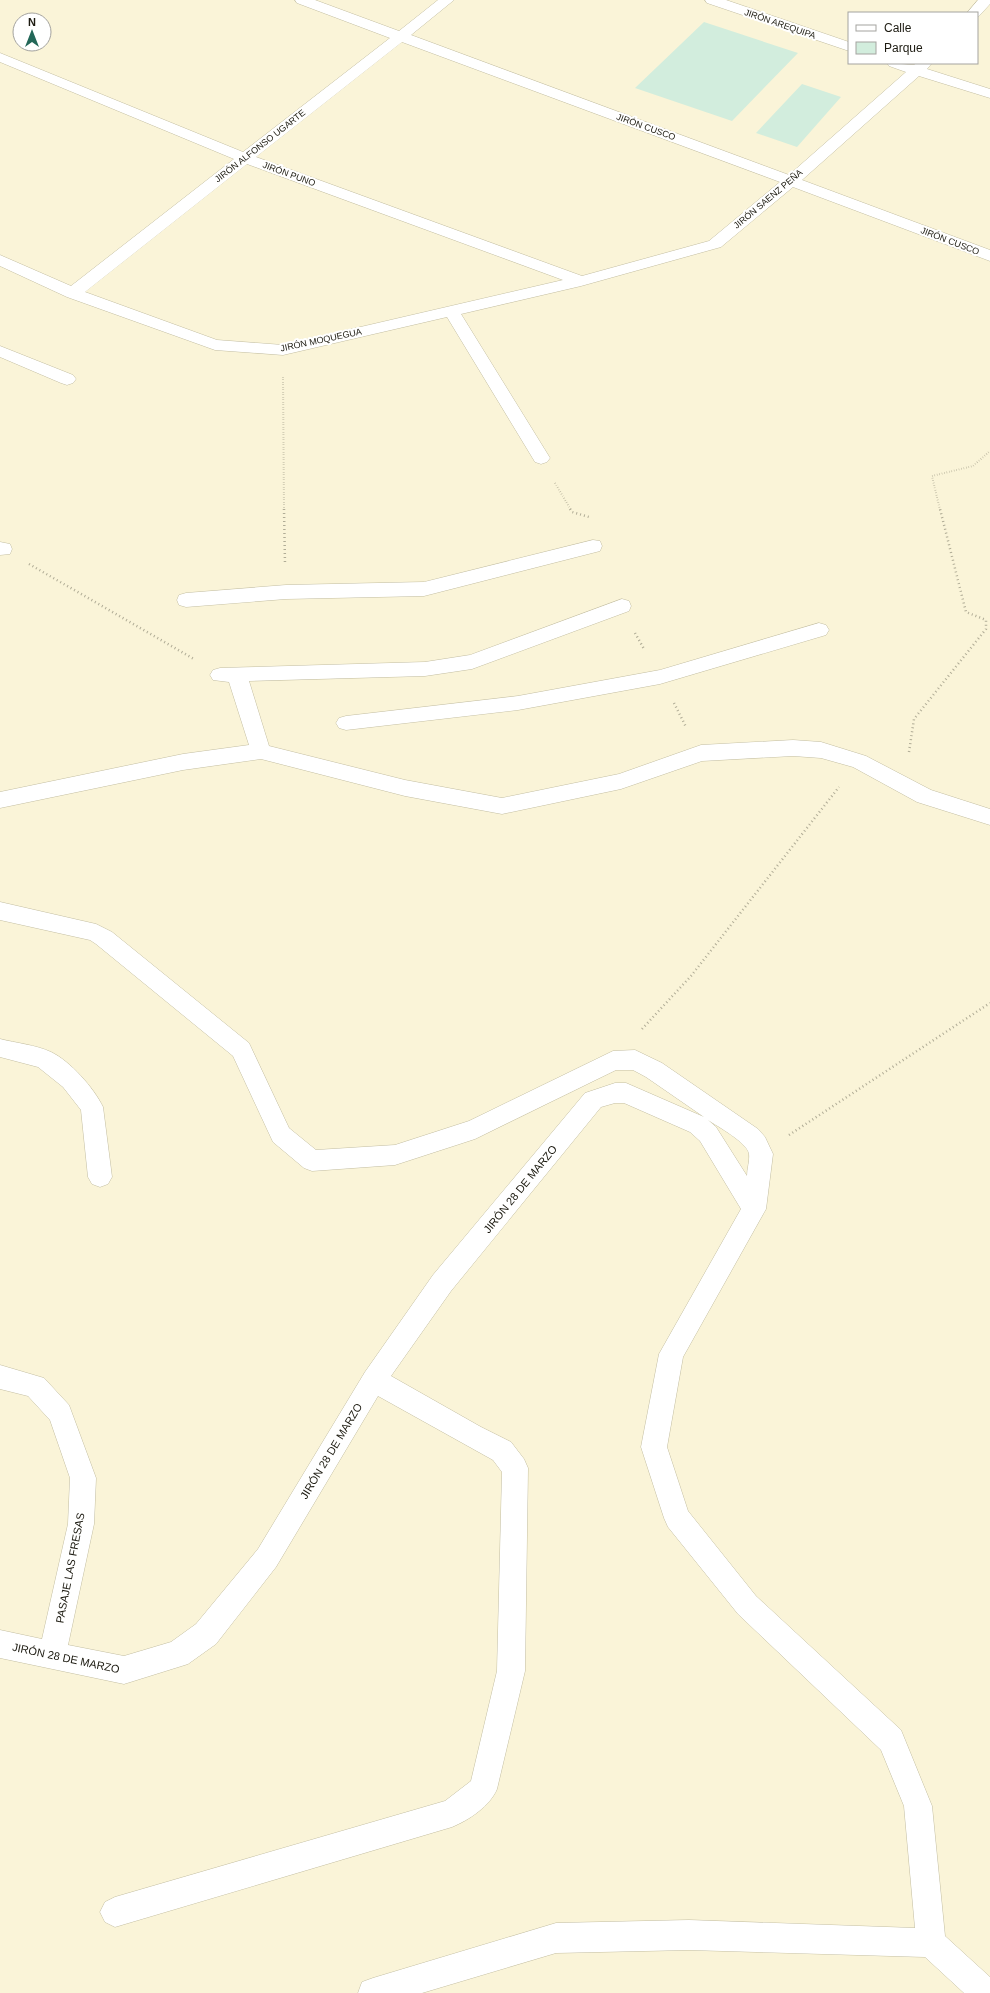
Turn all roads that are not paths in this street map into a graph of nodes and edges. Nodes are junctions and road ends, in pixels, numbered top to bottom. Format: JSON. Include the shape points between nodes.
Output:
{"nodes":[{"id":1,"x":302,"y":0,"type":"edge"},
{"id":2,"x":447,"y":0,"type":"edge"},
{"id":3,"x":712,"y":0,"type":"edge"},
{"id":4,"x":986,"y":0,"type":"edge"},
{"id":5,"x":975,"y":12,"type":"edge"},
{"id":6,"x":400,"y":37,"type":"junction"},
{"id":7,"x":848,"y":47,"type":"edge"},
{"id":8,"x":0,"y":57,"type":"edge"},
{"id":9,"x":901,"y":64,"type":"edge"},
{"id":10,"x":921,"y":67,"type":"edge"},
{"id":11,"x":990,"y":94,"type":"edge"},
{"id":12,"x":245,"y":158,"type":"junction"},
{"id":13,"x":791,"y":181,"type":"junction"},
{"id":14,"x":990,"y":256,"type":"edge"},
{"id":15,"x":0,"y":260,"type":"edge"},
{"id":16,"x":581,"y":281,"type":"junction"},
{"id":17,"x":73,"y":293,"type":"junction"},
{"id":18,"x":451,"y":311,"type":"junction"},
{"id":19,"x":0,"y":351,"type":"edge"},
{"id":20,"x":67,"y":379,"type":"dead end"},
{"id":21,"x":541,"y":458,"type":"dead end"},
{"id":22,"x":593,"y":546,"type":"dead end"},
{"id":23,"x":186,"y":600,"type":"dead end"},
{"id":24,"x":622,"y":606,"type":"dead end"},
{"id":25,"x":818,"y":630,"type":"dead end"},
{"id":26,"x":346,"y":723,"type":"dead end"},
{"id":27,"x":261,"y":751,"type":"junction"},
{"id":28,"x":0,"y":800,"type":"edge"},
{"id":29,"x":990,"y":817,"type":"edge"},
{"id":30,"x":0,"y":911,"type":"edge"},
{"id":31,"x":0,"y":1048,"type":"edge"},
{"id":32,"x":100,"y":1177,"type":"dead end"},
{"id":33,"x":754,"y":1209,"type":"junction"},
{"id":34,"x":0,"y":1378,"type":"edge"},
{"id":35,"x":374,"y":1380,"type":"junction"},
{"id":36,"x":0,"y":1644,"type":"edge"},
{"id":37,"x":52,"y":1655,"type":"junction"},
{"id":38,"x":115,"y":1912,"type":"dead end"},
{"id":39,"x":931,"y":1943,"type":"junction"},
{"id":40,"x":373,"y":1993,"type":"edge"},
{"id":41,"x":986,"y":1993,"type":"edge"}],
"edges":[{"from":1,"to":6,"type":"street","name":"JIRÓN CUSCO"},
{"from":2,"to":6,"type":"street","name":"JIRÓN ALFONSO UGARTE"},
{"from":3,"to":7,"type":"street","name":"JIRÓN AREQUIPA"},
{"from":4,"to":5,"type":"street"},
{"from":6,"to":12,"type":"street","name":"JIRÓN ALFONSO UGARTE"},
{"from":6,"to":13,"type":"street","name":"JIRÓN CUSCO"},
{"from":8,"to":12,"type":"street","name":"JIRÓN PUNO"},
{"from":9,"to":10,"type":"street"},
{"from":10,"to":11,"type":"street"},
{"from":10,"to":13,"type":"street","name":"JIRÓN SAENZ PEÑA"},
{"from":12,"to":16,"type":"street","name":"JIRÓN PUNO"},
{"from":12,"to":17,"type":"street","name":"JIRÓN ALFONSO UGARTE"},
{"from":13,"to":14,"type":"street","name":"JIRÓN CUSCO"},
{"from":13,"to":16,"type":"street","name":"JIRÓN SAENZ PEÑA","via":[[715,244]]},
{"from":15,"to":17,"type":"street","name":"JIRÓN MOQUEGUA"},
{"from":16,"to":18,"type":"street","name":"JIRÓN MOQUEGUA"},
{"from":17,"to":18,"type":"street","name":"JIRÓN MOQUEGUA","via":[[214,345],[283,350]]},
{"from":18,"to":21,"type":"street"},
{"from":19,"to":20,"type":"street"},
{"from":22,"to":23,"type":"street","via":[[424,589],[286,592]]},
{"from":24,"to":27,"type":"street","via":[[472,662],[425,669],[229,675]]},
{"from":25,"to":26,"type":"street","via":[[660,677],[518,703]]},
{"from":27,"to":28,"type":"street","via":[[183,762]]},
{"from":27,"to":29,"type":"street","via":[[405,788],[502,806],[621,781],[701,753],[793,748],[821,750],[859,762],[924,796]]},
{"from":30,"to":33,"type":"street","via":[[104,938],[241,1050],[280,1135],[312,1161],[395,1155],[475,1129],[613,1061],[634,1060],[654,1070],[750,1136],[757,1144],[760,1154]]},
{"from":31,"to":32,"type":"street","via":[[44,1059],[71,1080],[92,1107]]},
{"from":33,"to":35,"type":"street","name":"JIRÓN 28 DE MARZO","via":[[708,1134],[698,1125],[626,1093],[615,1093],[593,1100],[442,1283]]},
{"from":33,"to":39,"type":"street","via":[[671,1354],[654,1447],[677,1518],[747,1605],[891,1740],[918,1806]]},
{"from":34,"to":37,"type":"street","name":"PASAJE LAS FRESAS","via":[[35,1386],[60,1413],[83,1478],[81,1524]]},
{"from":35,"to":37,"type":"street","name":"JIRÓN 28 DE MARZO","via":[[267,1558],[206,1634],[178,1654],[124,1670]]},
{"from":35,"to":38,"type":"street","via":[[502,1451],[515,1468],[511,1671],[483,1789],[452,1813]]},
{"from":36,"to":37,"type":"street","name":"JIRÓN 28 DE MARZO"},
{"from":39,"to":40,"type":"street","via":[[689,1935],[556,1938]]},
{"from":39,"to":41,"type":"street"}]}
